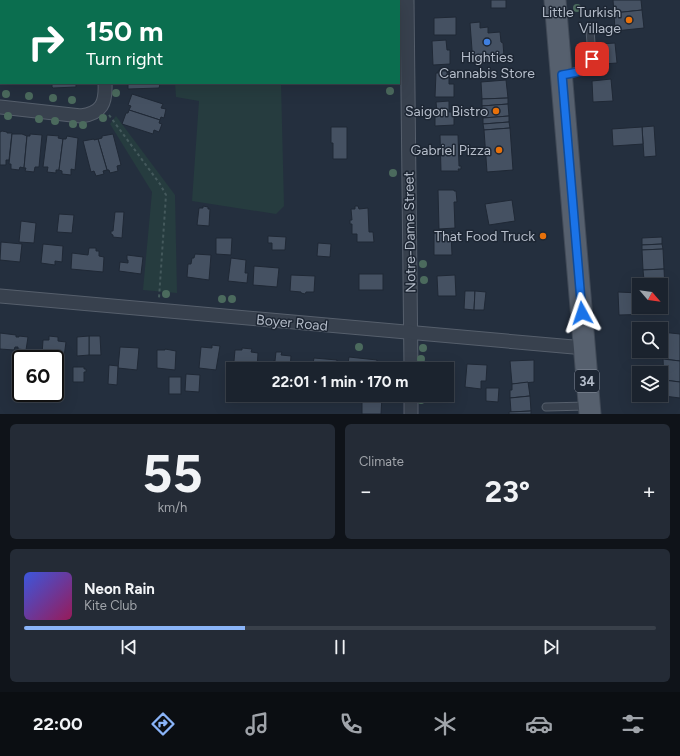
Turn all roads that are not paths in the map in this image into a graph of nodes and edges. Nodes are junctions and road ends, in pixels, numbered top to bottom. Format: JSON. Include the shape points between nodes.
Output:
{"nodes":[{"id":1,"x":408,"y":0,"type":"edge"},
{"id":2,"x":555,"y":0,"type":"edge"},
{"id":3,"x":590,"y":30,"type":"dead end"},
{"id":4,"x":562,"y":75,"type":"junction"},
{"id":5,"x":105,"y":84,"type":"edge"},
{"id":6,"x":0,"y":107,"type":"edge"},
{"id":7,"x":0,"y":296,"type":"edge"},
{"id":8,"x":412,"y":333,"type":"junction"},
{"id":9,"x":584,"y":348,"type":"junction"},
{"id":10,"x":411,"y":362,"type":"edge"},
{"id":11,"x":411,"y":402,"type":"edge"},
{"id":12,"x":546,"y":407,"type":"dead end"},
{"id":13,"x":589,"y":410,"type":"edge"},
{"id":14,"x":411,"y":414,"type":"edge"}],
"edges":[{"from":1,"to":8,"type":"street","name":"Notre-Dame Street"},
{"from":2,"to":4,"type":"main road","number":"34"},
{"from":3,"to":4,"type":"lane","via":[[592,59],[586,68],[579,72]]},
{"from":4,"to":9,"type":"main road","number":"34"},
{"from":5,"to":6,"type":"street","via":[[105,100],[91,115]]},
{"from":7,"to":8,"type":"street","name":"Boyer Road"},
{"from":8,"to":9,"type":"street","name":"Boyer Road"},
{"from":8,"to":10,"type":"street","name":"Notre-Dame Street"},
{"from":9,"to":13,"type":"main road","number":"34"},
{"from":11,"to":14,"type":"street"},
{"from":12,"to":13,"type":"lane"}]}
